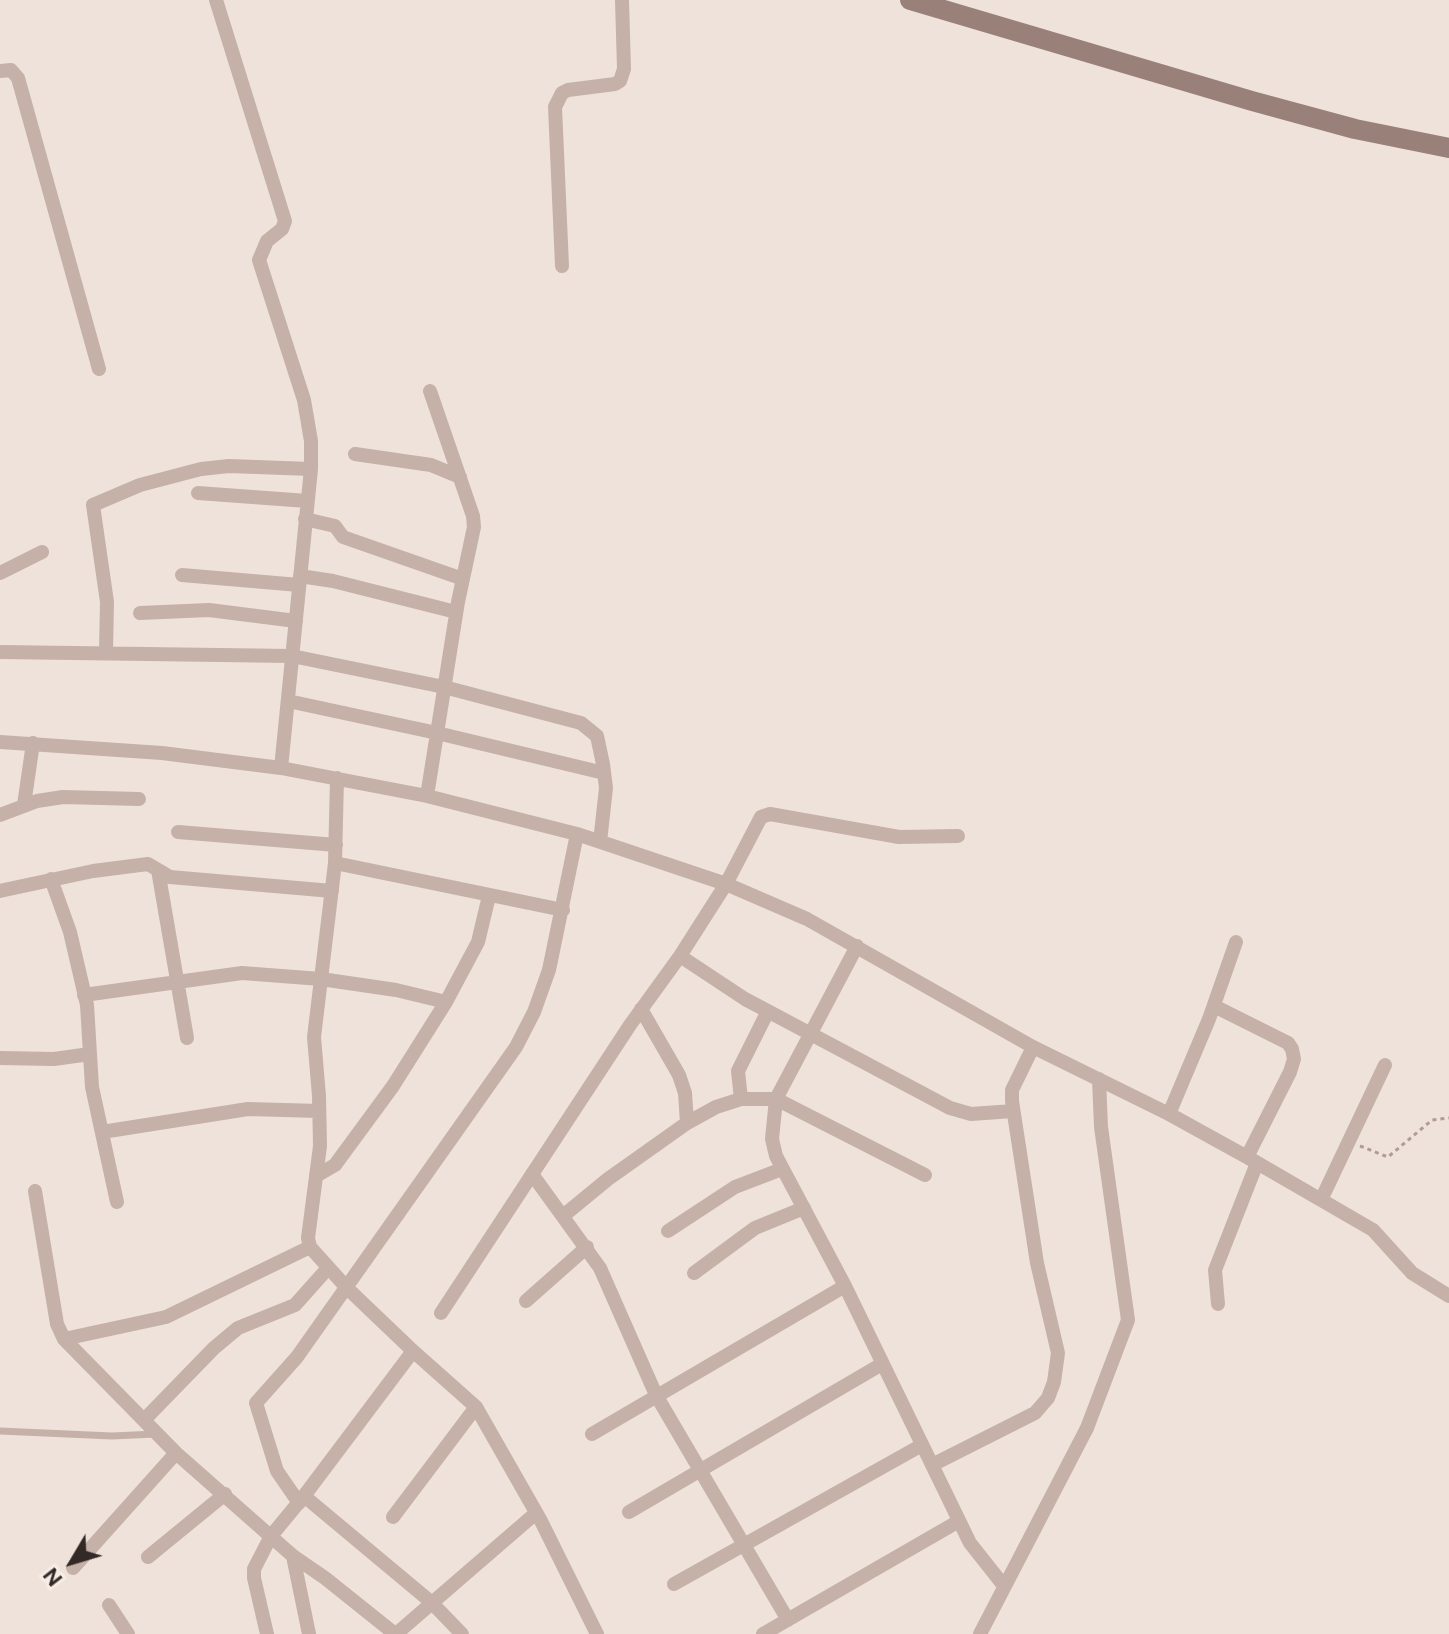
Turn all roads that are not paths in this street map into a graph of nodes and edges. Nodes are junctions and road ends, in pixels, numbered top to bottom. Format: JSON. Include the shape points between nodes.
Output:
{"nodes":[{"id":1,"x":216,"y":0,"type":"edge"},
{"id":2,"x":622,"y":0,"type":"edge"},
{"id":3,"x":910,"y":0,"type":"edge"},
{"id":4,"x":0,"y":71,"type":"edge"},
{"id":5,"x":1449,"y":148,"type":"edge"},
{"id":6,"x":562,"y":266,"type":"dead end"},
{"id":7,"x":99,"y":369,"type":"dead end"},
{"id":8,"x":430,"y":391,"type":"dead end"},
{"id":9,"x":355,"y":454,"type":"dead end"},
{"id":10,"x":311,"y":469,"type":"junction"},
{"id":11,"x":460,"y":477,"type":"junction"},
{"id":12,"x":198,"y":493,"type":"dead end"},
{"id":13,"x":307,"y":501,"type":"junction"},
{"id":14,"x":305,"y":519,"type":"junction"},
{"id":15,"x":42,"y":552,"type":"dead end"},
{"id":16,"x":0,"y":573,"type":"edge"},
{"id":17,"x":182,"y":575,"type":"dead end"},
{"id":18,"x":463,"y":579,"type":"junction"},
{"id":19,"x":300,"y":580,"type":"junction"},
{"id":20,"x":456,"y":612,"type":"junction"},
{"id":21,"x":140,"y":613,"type":"dead end"},
{"id":22,"x":296,"y":621,"type":"junction"},
{"id":23,"x":0,"y":652,"type":"edge"},
{"id":24,"x":106,"y":652,"type":"junction"},
{"id":25,"x":292,"y":656,"type":"junction"},
{"id":26,"x":444,"y":687,"type":"junction"},
{"id":27,"x":288,"y":701,"type":"junction"},
{"id":28,"x":437,"y":733,"type":"junction"},
{"id":29,"x":0,"y":742,"type":"edge"},
{"id":30,"x":33,"y":743,"type":"junction"},
{"id":31,"x":281,"y":768,"type":"junction"},
{"id":32,"x":604,"y":773,"type":"junction"},
{"id":33,"x":337,"y":778,"type":"junction"},
{"id":34,"x":427,"y":796,"type":"junction"},
{"id":35,"x":139,"y":799,"type":"dead end"},
{"id":36,"x":24,"y":805,"type":"junction"},
{"id":37,"x":0,"y":815,"type":"edge"},
{"id":38,"x":178,"y":832,"type":"dead end"},
{"id":39,"x":577,"y":834,"type":"junction"},
{"id":40,"x":958,"y":836,"type":"dead end"},
{"id":41,"x":600,"y":842,"type":"junction"},
{"id":42,"x":336,"y":845,"type":"junction"},
{"id":43,"x":335,"y":863,"type":"junction"},
{"id":44,"x":158,"y":870,"type":"junction"},
{"id":45,"x":51,"y":879,"type":"junction"},
{"id":46,"x":726,"y":884,"type":"junction"},
{"id":47,"x":0,"y":891,"type":"edge"},
{"id":48,"x":332,"y":891,"type":"junction"},
{"id":49,"x":489,"y":896,"type":"junction"},
{"id":50,"x":563,"y":910,"type":"junction"},
{"id":51,"x":1236,"y":942,"type":"dead end"},
{"id":52,"x":857,"y":946,"type":"junction"},
{"id":53,"x":680,"y":956,"type":"junction"},
{"id":54,"x":321,"y":979,"type":"junction"},
{"id":55,"x":177,"y":982,"type":"junction"},
{"id":56,"x":84,"y":995,"type":"junction"},
{"id":57,"x":446,"y":1002,"type":"junction"},
{"id":58,"x":1214,"y":1006,"type":"junction"},
{"id":59,"x":641,"y":1009,"type":"junction"},
{"id":60,"x":768,"y":1011,"type":"junction"},
{"id":61,"x":810,"y":1035,"type":"junction"},
{"id":62,"x":187,"y":1038,"type":"dead end"},
{"id":63,"x":1033,"y":1047,"type":"junction"},
{"id":64,"x":90,"y":1054,"type":"junction"},
{"id":65,"x":0,"y":1058,"type":"edge"},
{"id":66,"x":1385,"y":1065,"type":"dead end"},
{"id":67,"x":1099,"y":1079,"type":"junction"},
{"id":68,"x":741,"y":1099,"type":"junction"},
{"id":69,"x":776,"y":1099,"type":"junction"},
{"id":70,"x":319,"y":1111,"type":"junction"},
{"id":71,"x":1013,"y":1111,"type":"junction"},
{"id":72,"x":1169,"y":1114,"type":"junction"},
{"id":73,"x":687,"y":1123,"type":"junction"},
{"id":74,"x":102,"y":1132,"type":"junction"},
{"id":75,"x":1252,"y":1160,"type":"junction"},
{"id":76,"x":782,"y":1169,"type":"junction"},
{"id":77,"x":532,"y":1174,"type":"junction"},
{"id":78,"x":925,"y":1175,"type":"dead end"},
{"id":79,"x":316,"y":1176,"type":"junction"},
{"id":80,"x":35,"y":1191,"type":"dead end"},
{"id":81,"x":1321,"y":1200,"type":"junction"},
{"id":82,"x":117,"y":1202,"type":"dead end"},
{"id":83,"x":804,"y":1208,"type":"junction"},
{"id":84,"x":563,"y":1216,"type":"junction"},
{"id":85,"x":668,"y":1231,"type":"dead end"},
{"id":86,"x":310,"y":1247,"type":"junction"},
{"id":87,"x":587,"y":1247,"type":"junction"},
{"id":88,"x":328,"y":1268,"type":"junction"},
{"id":89,"x":694,"y":1273,"type":"dead end"},
{"id":90,"x":845,"y":1286,"type":"junction"},
{"id":91,"x":347,"y":1288,"type":"junction"},
{"id":92,"x":1449,"y":1296,"type":"edge"},
{"id":93,"x":526,"y":1301,"type":"dead end"},
{"id":94,"x":1218,"y":1304,"type":"dead end"},
{"id":95,"x":441,"y":1313,"type":"dead end"},
{"id":96,"x":64,"y":1339,"type":"junction"},
{"id":97,"x":413,"y":1351,"type":"junction"},
{"id":98,"x":882,"y":1364,"type":"junction"},
{"id":99,"x":656,"y":1395,"type":"junction"},
{"id":100,"x":476,"y":1407,"type":"junction"},
{"id":101,"x":144,"y":1420,"type":"junction"},
{"id":102,"x":0,"y":1431,"type":"edge"},
{"id":103,"x":156,"y":1434,"type":"junction"},
{"id":104,"x":592,"y":1434,"type":"dead end"},
{"id":105,"x":922,"y":1445,"type":"junction"},
{"id":106,"x":176,"y":1453,"type":"junction"},
{"id":107,"x":932,"y":1465,"type":"junction"},
{"id":108,"x":699,"y":1469,"type":"junction"},
{"id":109,"x":225,"y":1494,"type":"junction"},
{"id":110,"x":302,"y":1500,"type":"junction"},
{"id":111,"x":629,"y":1512,"type":"dead end"},
{"id":112,"x":536,"y":1513,"type":"junction"},
{"id":113,"x":393,"y":1517,"type":"dead end"},
{"id":114,"x":959,"y":1521,"type":"junction"},
{"id":115,"x":271,"y":1536,"type":"junction"},
{"id":116,"x":744,"y":1545,"type":"junction"},
{"id":117,"x":293,"y":1556,"type":"junction"},
{"id":118,"x":148,"y":1557,"type":"dead end"},
{"id":119,"x":73,"y":1568,"type":"dead end"},
{"id":120,"x":674,"y":1584,"type":"dead end"},
{"id":121,"x":1004,"y":1586,"type":"junction"},
{"id":122,"x":431,"y":1602,"type":"junction"},
{"id":123,"x":109,"y":1605,"type":"dead end"},
{"id":124,"x":788,"y":1620,"type":"junction"},
{"id":125,"x":128,"y":1634,"type":"edge"},
{"id":126,"x":267,"y":1634,"type":"edge"},
{"id":127,"x":309,"y":1634,"type":"edge"},
{"id":128,"x":395,"y":1634,"type":"edge"},
{"id":129,"x":462,"y":1634,"type":"edge"},
{"id":130,"x":597,"y":1634,"type":"edge"},
{"id":131,"x":763,"y":1634,"type":"edge"},
{"id":132,"x":980,"y":1634,"type":"edge"}],
"edges":[{"from":1,"to":10,"type":"street","via":[[285,221],[259,260],[309,419]]},
{"from":2,"to":6,"type":"street","via":[[620,81],[568,90],[555,107]]},
{"from":3,"to":5,"type":"street","via":[[1252,101]]},
{"from":4,"to":7,"type":"street","via":[[11,70],[18,78]]},
{"from":8,"to":11,"type":"street"},
{"from":9,"to":11,"type":"street","via":[[431,465]]},
{"from":10,"to":13,"type":"street"},
{"from":10,"to":24,"type":"street","via":[[201,469],[140,485],[93,505],[107,602]]},
{"from":11,"to":18,"type":"street","via":[[474,527]]},
{"from":12,"to":13,"type":"street"},
{"from":13,"to":14,"type":"street"},
{"from":14,"to":18,"type":"street","via":[[335,526],[343,537]]},
{"from":14,"to":19,"type":"street"},
{"from":15,"to":16,"type":"street"},
{"from":17,"to":19,"type":"street"},
{"from":18,"to":20,"type":"street"},
{"from":19,"to":20,"type":"street","via":[[333,581]]},
{"from":19,"to":22,"type":"street"},
{"from":20,"to":26,"type":"street"},
{"from":21,"to":22,"type":"street","via":[[209,610]]},
{"from":22,"to":25,"type":"street"},
{"from":23,"to":24,"type":"street"},
{"from":24,"to":25,"type":"street"},
{"from":25,"to":26,"type":"street"},
{"from":25,"to":27,"type":"street"},
{"from":26,"to":28,"type":"street"},
{"from":26,"to":32,"type":"street","via":[[581,723],[597,736]]},
{"from":27,"to":28,"type":"street"},
{"from":27,"to":31,"type":"street"},
{"from":28,"to":32,"type":"street"},
{"from":28,"to":34,"type":"street"},
{"from":29,"to":30,"type":"street"},
{"from":30,"to":31,"type":"street"},
{"from":30,"to":36,"type":"street"},
{"from":31,"to":33,"type":"street"},
{"from":32,"to":41,"type":"street"},
{"from":33,"to":34,"type":"street"},
{"from":33,"to":42,"type":"street"},
{"from":34,"to":39,"type":"street"},
{"from":35,"to":36,"type":"street","via":[[63,797]]},
{"from":36,"to":37,"type":"street"},
{"from":38,"to":42,"type":"street"},
{"from":39,"to":41,"type":"street"},
{"from":39,"to":50,"type":"street"},
{"from":40,"to":46,"type":"street","via":[[899,837],[765,815]]},
{"from":41,"to":46,"type":"street"},
{"from":42,"to":43,"type":"street"},
{"from":43,"to":48,"type":"street"},
{"from":43,"to":49,"type":"street"},
{"from":44,"to":45,"type":"street","via":[[148,864]]},
{"from":44,"to":48,"type":"street","via":[[170,877]]},
{"from":44,"to":55,"type":"street"},
{"from":45,"to":47,"type":"street"},
{"from":45,"to":56,"type":"street"},
{"from":46,"to":52,"type":"street"},
{"from":46,"to":53,"type":"street"},
{"from":48,"to":54,"type":"street"},
{"from":49,"to":50,"type":"street"},
{"from":49,"to":57,"type":"street","via":[[478,942]]},
{"from":50,"to":91,"type":"street","via":[[542,991],[516,1047]]},
{"from":51,"to":58,"type":"street"},
{"from":52,"to":61,"type":"street"},
{"from":52,"to":63,"type":"street"},
{"from":53,"to":59,"type":"street"},
{"from":53,"to":60,"type":"street"},
{"from":54,"to":55,"type":"street","via":[[242,973]]},
{"from":54,"to":57,"type":"street"},
{"from":54,"to":70,"type":"street","via":[[314,1037]]},
{"from":55,"to":56,"type":"street"},
{"from":55,"to":62,"type":"street"},
{"from":56,"to":64,"type":"street"},
{"from":57,"to":79,"type":"street","via":[[335,1165]]},
{"from":58,"to":72,"type":"street"},
{"from":58,"to":75,"type":"street","via":[[1292,1049],[1290,1072]]},
{"from":59,"to":73,"type":"street","via":[[679,1075]]},
{"from":59,"to":77,"type":"street"},
{"from":60,"to":61,"type":"street"},
{"from":60,"to":68,"type":"street","via":[[738,1071]]},
{"from":61,"to":69,"type":"street"},
{"from":61,"to":71,"type":"street","via":[[950,1108],[971,1114]]},
{"from":63,"to":67,"type":"street"},
{"from":63,"to":71,"type":"street","via":[[1012,1090]]},
{"from":64,"to":65,"type":"street"},
{"from":64,"to":74,"type":"street"},
{"from":66,"to":81,"type":"street"},
{"from":67,"to":72,"type":"street"},
{"from":67,"to":121,"type":"street","via":[[1128,1320],[1087,1428]]},
{"from":68,"to":69,"type":"street"},
{"from":68,"to":73,"type":"street"},
{"from":69,"to":76,"type":"street","via":[[772,1139]]},
{"from":69,"to":78,"type":"street"},
{"from":70,"to":74,"type":"street","via":[[248,1109]]},
{"from":70,"to":79,"type":"street"},
{"from":71,"to":107,"type":"street","via":[[1037,1263],[1058,1353],[1054,1382],[1035,1413]]},
{"from":72,"to":75,"type":"street"},
{"from":73,"to":84,"type":"street"},
{"from":74,"to":82,"type":"street"},
{"from":75,"to":81,"type":"street"},
{"from":75,"to":94,"type":"street","via":[[1215,1270]]},
{"from":76,"to":83,"type":"street"},
{"from":76,"to":85,"type":"street","via":[[735,1187]]},
{"from":77,"to":84,"type":"street"},
{"from":77,"to":95,"type":"street"},
{"from":79,"to":86,"type":"street"},
{"from":80,"to":96,"type":"street"},
{"from":81,"to":92,"type":"street","via":[[1373,1230],[1412,1273]]},
{"from":83,"to":89,"type":"street","via":[[755,1228]]},
{"from":83,"to":90,"type":"street"},
{"from":84,"to":87,"type":"street"},
{"from":86,"to":88,"type":"street"},
{"from":86,"to":96,"type":"street","via":[[166,1317]]},
{"from":87,"to":93,"type":"street"},
{"from":87,"to":99,"type":"street"},
{"from":88,"to":91,"type":"street"},
{"from":88,"to":101,"type":"street","via":[[300,1302],[238,1328]]},
{"from":90,"to":98,"type":"street"},
{"from":90,"to":99,"type":"street"},
{"from":91,"to":97,"type":"street"},
{"from":91,"to":110,"type":"street","via":[[255,1406],[277,1471]]},
{"from":96,"to":101,"type":"street"},
{"from":97,"to":100,"type":"street"},
{"from":97,"to":110,"type":"street"},
{"from":98,"to":105,"type":"street"},
{"from":98,"to":108,"type":"street"},
{"from":99,"to":104,"type":"street"},
{"from":99,"to":108,"type":"street"},
{"from":100,"to":112,"type":"street"},
{"from":100,"to":113,"type":"street"},
{"from":101,"to":103,"type":"street"},
{"from":102,"to":103,"type":"lane"},
{"from":103,"to":106,"type":"street"},
{"from":105,"to":107,"type":"street"},
{"from":105,"to":116,"type":"street"},
{"from":106,"to":109,"type":"street"},
{"from":106,"to":119,"type":"street"},
{"from":107,"to":114,"type":"street"},
{"from":108,"to":111,"type":"street"},
{"from":108,"to":116,"type":"street"},
{"from":109,"to":115,"type":"street"},
{"from":109,"to":118,"type":"street"},
{"from":110,"to":115,"type":"street"},
{"from":110,"to":122,"type":"street"},
{"from":112,"to":122,"type":"street"},
{"from":112,"to":130,"type":"street"},
{"from":114,"to":121,"type":"street","via":[[976,1553]]},
{"from":114,"to":124,"type":"street"},
{"from":115,"to":117,"type":"street"},
{"from":115,"to":126,"type":"street","via":[[254,1569]]},
{"from":116,"to":120,"type":"street"},
{"from":116,"to":124,"type":"street"},
{"from":117,"to":127,"type":"street"},
{"from":117,"to":128,"type":"street"},
{"from":121,"to":132,"type":"street"},
{"from":122,"to":128,"type":"street"},
{"from":122,"to":129,"type":"street"},
{"from":123,"to":125,"type":"street"},
{"from":124,"to":131,"type":"street"}]}
